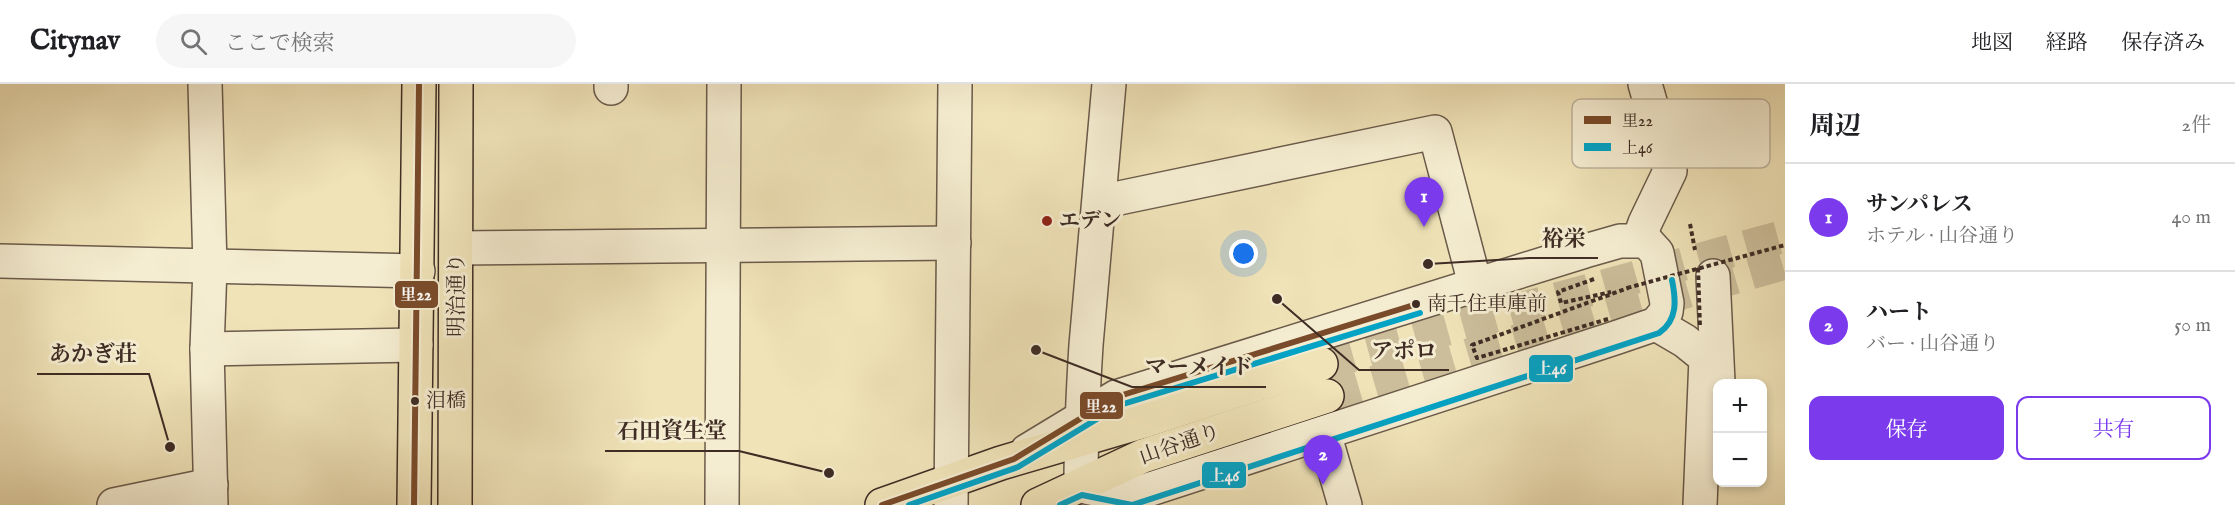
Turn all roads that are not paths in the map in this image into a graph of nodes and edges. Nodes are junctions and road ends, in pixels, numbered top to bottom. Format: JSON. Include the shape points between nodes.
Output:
{"nodes":[{"id":1,"x":205,"y":84,"type":"edge"},
{"id":2,"x":419,"y":84,"type":"edge"},
{"id":3,"x":456,"y":84,"type":"edge"},
{"id":4,"x":724,"y":84,"type":"edge"},
{"id":5,"x":955,"y":84,"type":"edge"},
{"id":6,"x":1109,"y":84,"type":"edge"},
{"id":7,"x":1645,"y":84,"type":"edge"},
{"id":8,"x":1649,"y":99,"type":"edge"},
{"id":9,"x":1669,"y":168,"type":"edge"},
{"id":10,"x":1099,"y":206,"type":"junction"},
{"id":11,"x":1640,"y":240,"type":"junction"},
{"id":12,"x":954,"y":243,"type":"junction"},
{"id":13,"x":723,"y":245,"type":"junction"},
{"id":14,"x":457,"y":248,"type":"junction"},
{"id":15,"x":0,"y":261,"type":"edge"},
{"id":16,"x":210,"y":267,"type":"junction"},
{"id":17,"x":418,"y":271,"type":"junction"},
{"id":18,"x":1705,"y":272,"type":"road end"},
{"id":19,"x":1475,"y":284,"type":"junction"},
{"id":20,"x":1656,"y":324,"type":"junction"},
{"id":21,"x":416,"y":345,"type":"junction"},
{"id":22,"x":207,"y":349,"type":"junction"},
{"id":23,"x":1718,"y":379,"type":"edge"},
{"id":24,"x":1082,"y":427,"type":"junction"},
{"id":25,"x":1324,"y":433,"type":"junction"},
{"id":26,"x":1716,"y":433,"type":"edge"},
{"id":27,"x":1081,"y":486,"type":"junction"},
{"id":28,"x":951,"y":493,"type":"edge"},
{"id":29,"x":211,"y":495,"type":"edge"},
{"id":30,"x":114,"y":505,"type":"edge"},
{"id":31,"x":414,"y":505,"type":"edge"},
{"id":32,"x":455,"y":505,"type":"edge"},
{"id":33,"x":722,"y":505,"type":"edge"},
{"id":34,"x":882,"y":505,"type":"edge"},
{"id":35,"x":1038,"y":505,"type":"edge"},
{"id":36,"x":1345,"y":505,"type":"edge"},
{"id":37,"x":1700,"y":505,"type":"edge"},
{"id":38,"x":1712,"y":505,"type":"edge"}],
"edges":[{"from":1,"to":16,"type":"street"},
{"from":2,"to":17,"type":"main road","name":"明治通り"},
{"from":3,"to":14,"type":"main road","name":"明治通り"},
{"from":4,"to":13,"type":"street"},
{"from":5,"to":12,"type":"street"},
{"from":6,"to":10,"type":"street"},
{"from":7,"to":8,"type":"street"},
{"from":9,"to":11,"type":"street"},
{"from":10,"to":19,"type":"street","via":[[1119,198],[1435,132]]},
{"from":10,"to":24,"type":"street"},
{"from":11,"to":19,"type":"street","via":[[1593,248]]},
{"from":11,"to":20,"type":"street","via":[[1657,252],[1667,303],[1666,312]]},
{"from":12,"to":13,"type":"street"},
{"from":12,"to":28,"type":"street"},
{"from":13,"to":14,"type":"street"},
{"from":13,"to":33,"type":"street"},
{"from":14,"to":32,"type":"main road","name":"明治通り"},
{"from":15,"to":16,"type":"street"},
{"from":16,"to":17,"type":"street"},
{"from":16,"to":22,"type":"street"},
{"from":17,"to":21,"type":"main road","name":"明治通り"},
{"from":18,"to":23,"type":"street"},
{"from":19,"to":24,"type":"street","via":[[1116,397]]},
{"from":20,"to":25,"type":"street"},
{"from":20,"to":37,"type":"street","via":[[1706,358]]},
{"from":21,"to":22,"type":"street"},
{"from":21,"to":31,"type":"main road","name":"明治通り"},
{"from":22,"to":29,"type":"street"},
{"from":24,"to":27,"type":"street"},
{"from":24,"to":27,"type":"main road","name":"山谷通り","via":[[1324,380]]},
{"from":24,"to":28,"type":"main road","name":"山谷通り"},
{"from":25,"to":27,"type":"street","via":[[1130,496]]},
{"from":25,"to":36,"type":"street"},
{"from":26,"to":38,"type":"street"},
{"from":27,"to":35,"type":"main road","name":"山谷通り"},
{"from":28,"to":34,"type":"main road","name":"山谷通り"},
{"from":29,"to":30,"type":"street"}]}
